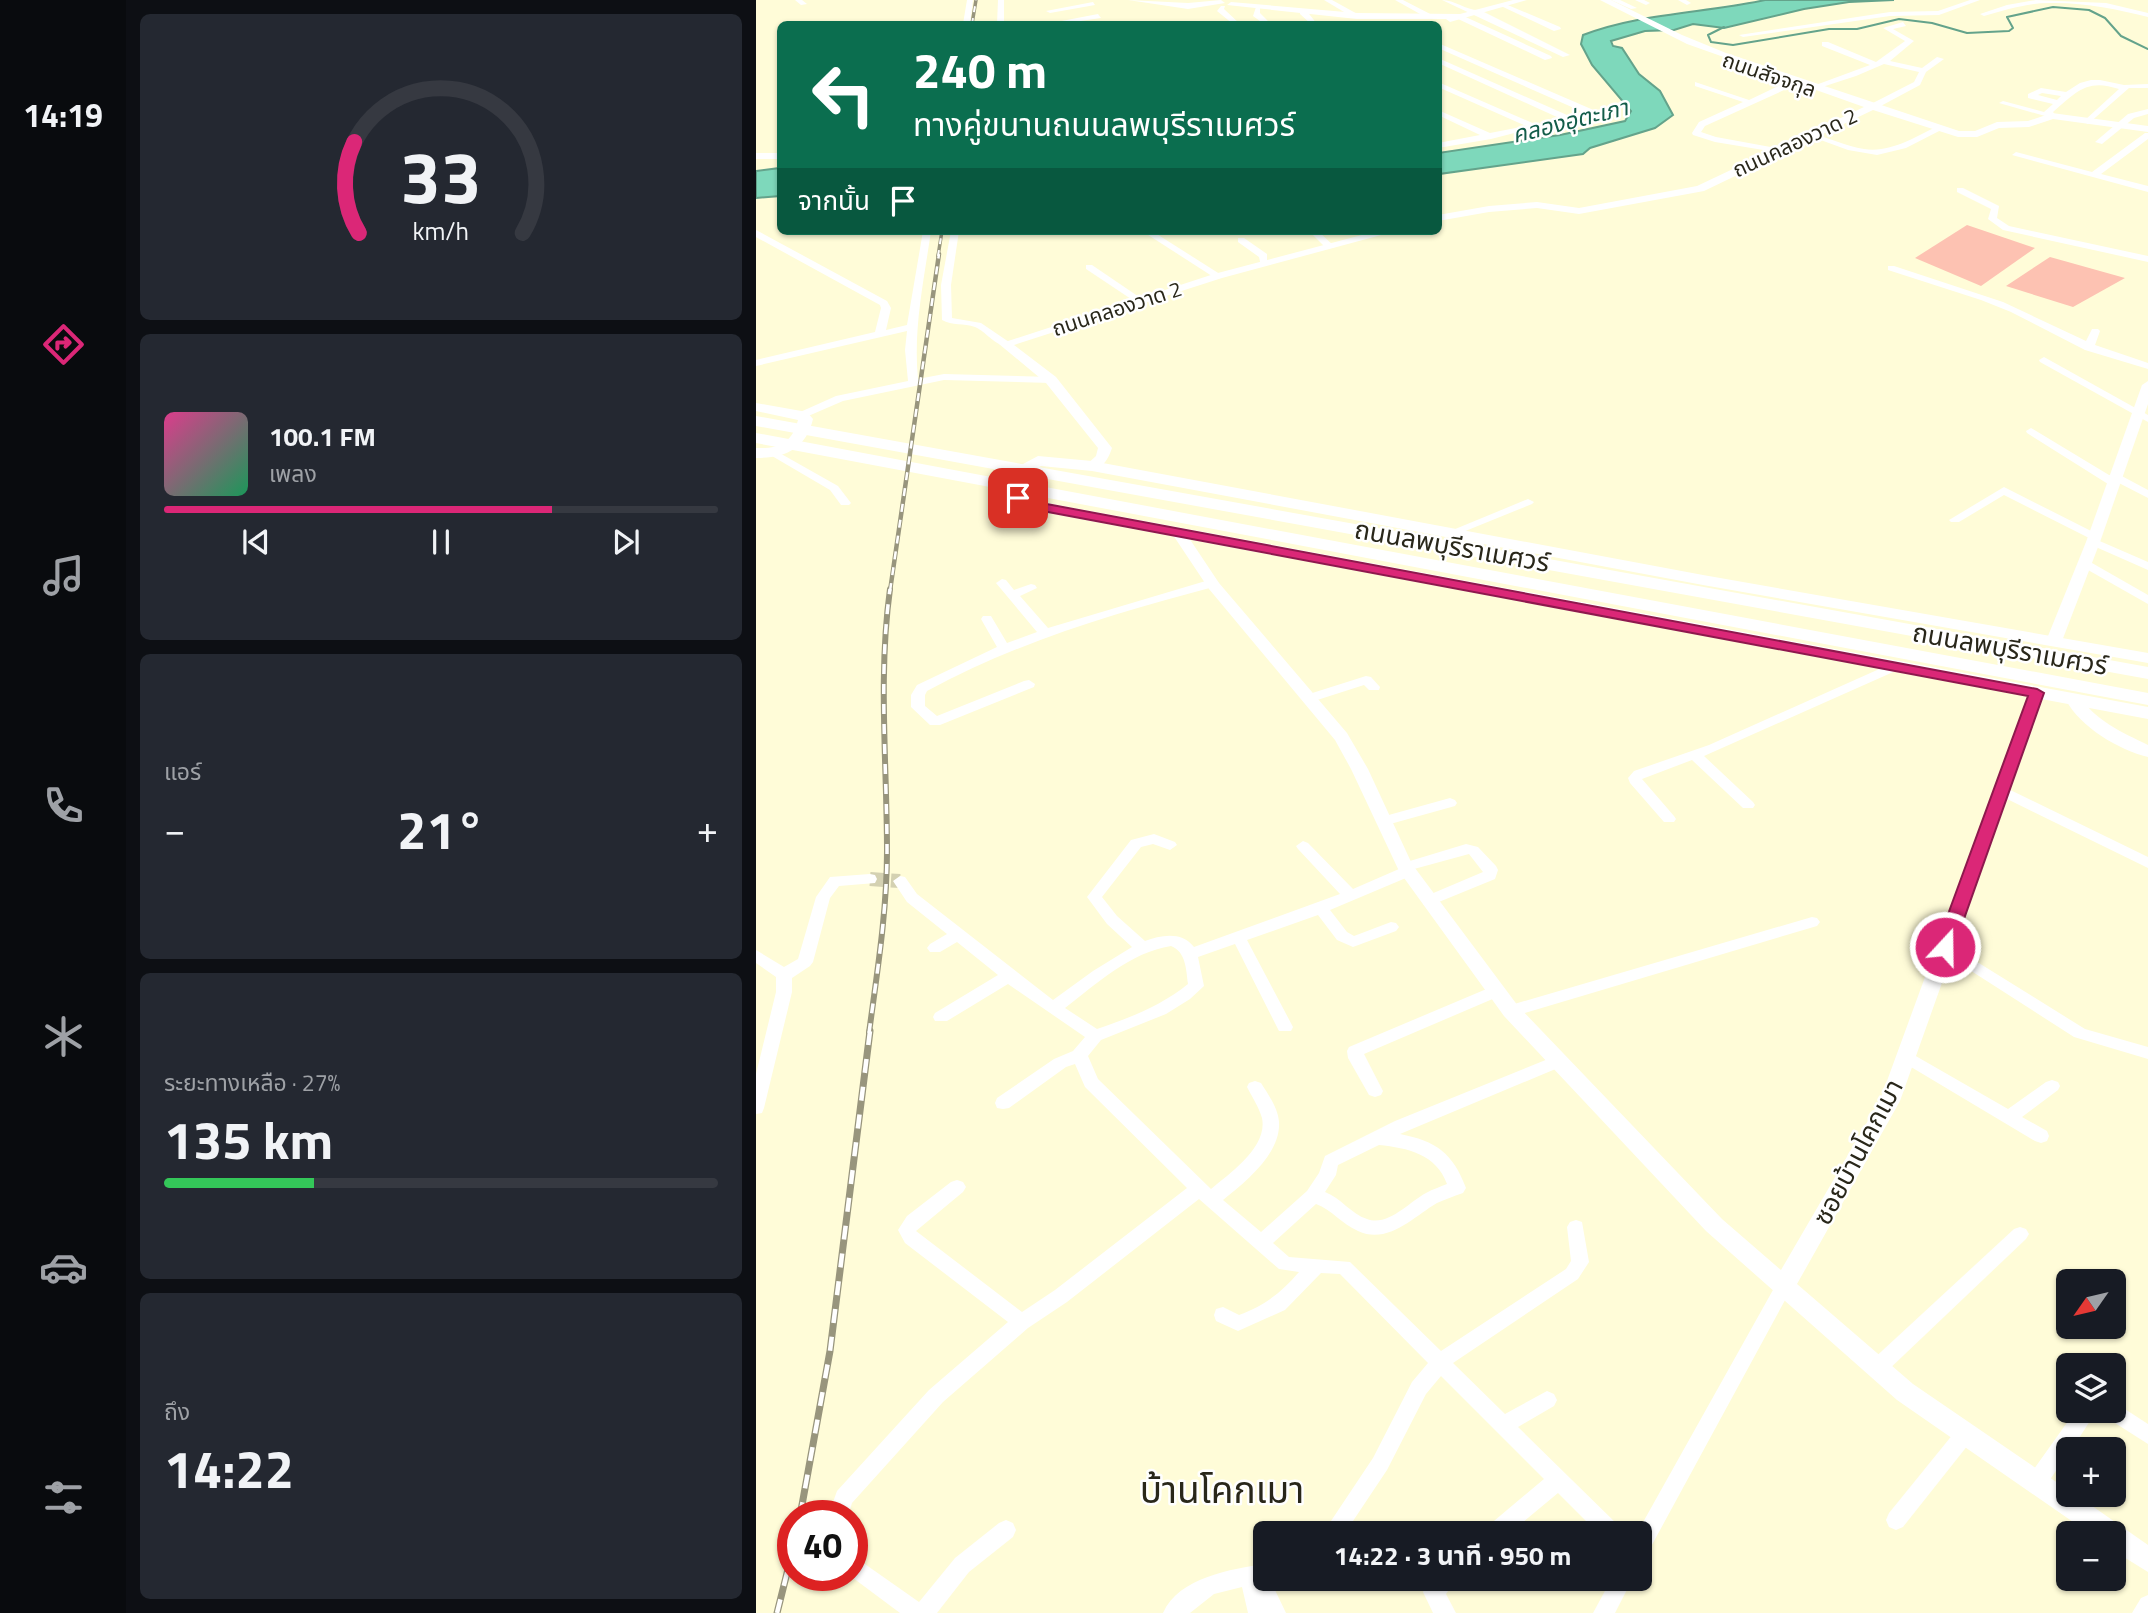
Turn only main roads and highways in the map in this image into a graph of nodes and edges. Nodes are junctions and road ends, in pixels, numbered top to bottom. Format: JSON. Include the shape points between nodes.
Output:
{"nodes":[{"id":1,"x":756,"y":407,"type":"edge"},
{"id":2,"x":756,"y":421,"type":"edge"},
{"id":3,"x":756,"y":438,"type":"edge"},
{"id":4,"x":756,"y":453,"type":"edge"},
{"id":5,"x":1180,"y":525,"type":"junction"},
{"id":6,"x":1551,"y":564,"type":"junction"},
{"id":7,"x":1703,"y":580,"type":"junction"},
{"id":8,"x":1545,"y":586,"type":"junction"},
{"id":9,"x":1716,"y":631,"type":"junction"},
{"id":10,"x":2148,"y":658,"type":"edge"},
{"id":11,"x":2148,"y":673,"type":"edge"},
{"id":12,"x":2148,"y":699,"type":"edge"},
{"id":13,"x":2148,"y":713,"type":"edge"}],
"edges":[{"from":1,"to":4,"type":"main road","via":[[806,419],[804,435],[790,449]]},
{"from":2,"to":6,"type":"main road","name":"ถนนลพบุรีราเมศวร์"},
{"from":3,"to":5,"type":"main road","name":"ถนนลพบุรีราเมศวร์"},
{"from":5,"to":7,"type":"main road","via":[[1032,506],[1011,491],[1015,474],[1038,461],[1092,466]]},
{"from":5,"to":8,"type":"main road","name":"ถนนลพบุรีราเมศวร์"},
{"from":5,"to":9,"type":"main road"},
{"from":6,"to":7,"type":"main road"},
{"from":6,"to":11,"type":"main road","name":"ถนนลพบุรีราเมศวร์"},
{"from":7,"to":10,"type":"main road"},
{"from":8,"to":9,"type":"main road"},
{"from":8,"to":12,"type":"main road","name":"ถนนลพบุรีราเมศวร์"},
{"from":9,"to":13,"type":"main road"}]}
